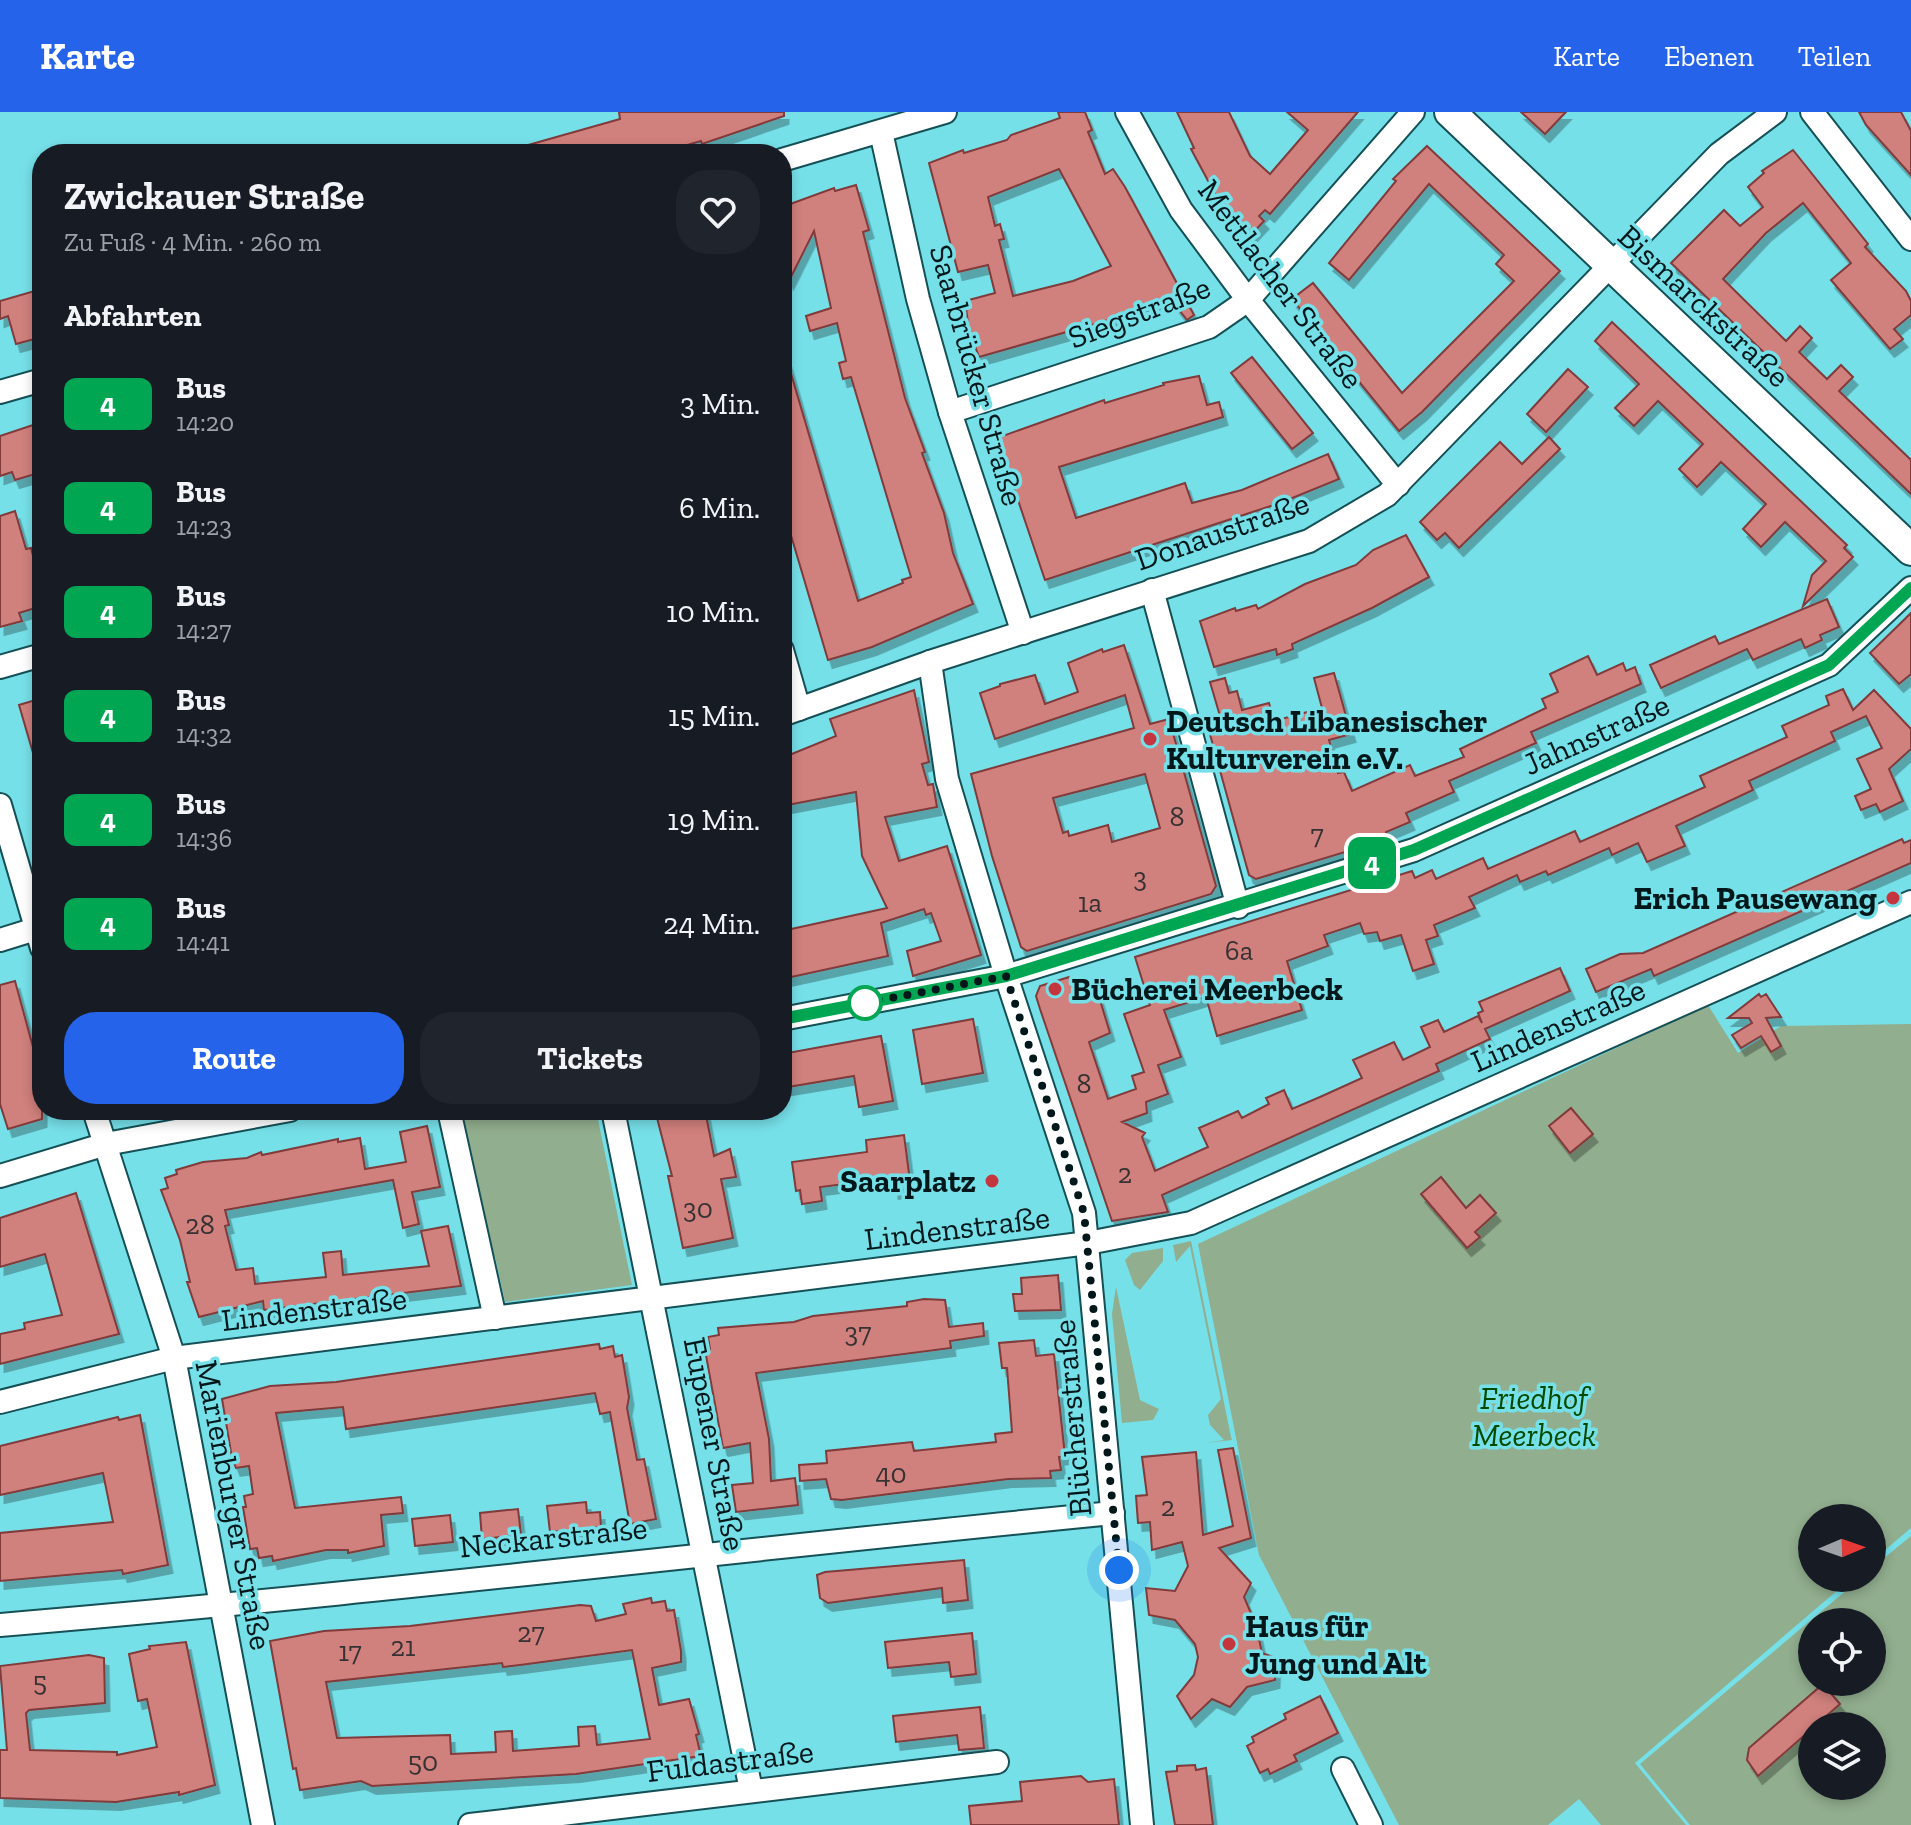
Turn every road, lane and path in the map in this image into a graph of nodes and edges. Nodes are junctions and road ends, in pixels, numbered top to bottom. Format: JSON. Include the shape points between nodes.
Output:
{"nodes":[{"id":1,"x":945,"y":112,"type":"edge"},
{"id":2,"x":1127,"y":112,"type":"edge"},
{"id":3,"x":1413,"y":112,"type":"edge"},
{"id":4,"x":1450,"y":112,"type":"edge"},
{"id":5,"x":1775,"y":112,"type":"edge"},
{"id":6,"x":1812,"y":112,"type":"edge"},
{"id":7,"x":881,"y":132,"type":"junction"},
{"id":8,"x":792,"y":157,"type":"edge"},
{"id":9,"x":1911,"y":239,"type":"edge"},
{"id":10,"x":1611,"y":268,"type":"junction"},
{"id":11,"x":1248,"y":300,"type":"junction"},
{"id":12,"x":32,"y":383,"type":"edge"},
{"id":13,"x":0,"y":392,"type":"edge"},
{"id":14,"x":950,"y":412,"type":"junction"},
{"id":15,"x":1398,"y":485,"type":"junction"},
{"id":16,"x":1911,"y":550,"type":"edge"},
{"id":17,"x":1911,"y":588,"type":"edge"},
{"id":18,"x":1152,"y":590,"type":"junction"},
{"id":19,"x":1023,"y":633,"type":"junction"},
{"id":20,"x":32,"y":658,"type":"edge"},
{"id":21,"x":930,"y":662,"type":"junction"},
{"id":22,"x":0,"y":667,"type":"edge"},
{"id":23,"x":792,"y":712,"type":"edge"},
{"id":24,"x":0,"y":805,"type":"edge"},
{"id":25,"x":1911,"y":902,"type":"edge"},
{"id":26,"x":1238,"y":907,"type":"junction"},
{"id":27,"x":32,"y":909,"type":"edge"},
{"id":28,"x":32,"y":936,"type":"edge"},
{"id":29,"x":0,"y":940,"type":"edge"},
{"id":30,"x":1006,"y":976,"type":"junction"},
{"id":31,"x":792,"y":1017,"type":"edge"},
{"id":32,"x":98,"y":1120,"type":"edge"},
{"id":33,"x":236,"y":1120,"type":"edge"},
{"id":34,"x":451,"y":1120,"type":"edge"},
{"id":35,"x":615,"y":1120,"type":"edge"},
{"id":36,"x":106,"y":1144,"type":"junction"},
{"id":37,"x":0,"y":1176,"type":"edge"},
{"id":38,"x":1088,"y":1243,"type":"junction"},
{"id":39,"x":654,"y":1299,"type":"junction"},
{"id":40,"x":495,"y":1318,"type":"junction"},
{"id":41,"x":174,"y":1358,"type":"junction"},
{"id":42,"x":0,"y":1402,"type":"edge"},
{"id":43,"x":1113,"y":1513,"type":"junction"},
{"id":44,"x":702,"y":1552,"type":"junction"},
{"id":45,"x":223,"y":1606,"type":"junction"},
{"id":46,"x":0,"y":1625,"type":"edge"},
{"id":47,"x":997,"y":1762,"type":"dead end"},
{"id":48,"x":1343,"y":1769,"type":"dead end"},
{"id":49,"x":751,"y":1790,"type":"junction"},
{"id":50,"x":263,"y":1825,"type":"edge"},
{"id":51,"x":470,"y":1825,"type":"edge"},
{"id":52,"x":1142,"y":1825,"type":"edge"},
{"id":53,"x":1371,"y":1825,"type":"edge"}],
"edges":[{"from":1,"to":7,"type":"street"},
{"from":2,"to":11,"type":"street","name":"Mettlacher Straße","via":[[1181,210]]},
{"from":3,"to":11,"type":"street","name":"Siegstraße"},
{"from":4,"to":10,"type":"main road","name":"Bismarckstraße"},
{"from":5,"to":10,"type":"street","name":"Donaustraße","via":[[1719,154]]},
{"from":6,"to":9,"type":"street"},
{"from":7,"to":8,"type":"street"},
{"from":7,"to":14,"type":"street","name":"Saarbrücker Straße","via":[[918,299]]},
{"from":10,"to":15,"type":"street","name":"Donaustraße"},
{"from":10,"to":16,"type":"main road","name":"Bismarckstraße"},
{"from":11,"to":14,"type":"street","name":"Siegstraße","via":[[1209,327]]},
{"from":11,"to":15,"type":"street","name":"Mettlacher Straße"},
{"from":12,"to":13,"type":"street"},
{"from":14,"to":19,"type":"street","name":"Saarbrücker Straße"},
{"from":15,"to":18,"type":"street","name":"Donaustraße","via":[[1309,541]]},
{"from":17,"to":26,"type":"street","name":"Jahnstraße","via":[[1829,665],[1414,850]]},
{"from":18,"to":19,"type":"street","name":"Donaustraße"},
{"from":18,"to":26,"type":"street"},
{"from":19,"to":21,"type":"street","name":"Donaustraße"},
{"from":20,"to":22,"type":"street"},
{"from":21,"to":23,"type":"street","name":"Donaustraße"},
{"from":21,"to":30,"type":"street","name":"Blücherstraße","via":[[947,779]]},
{"from":24,"to":27,"type":"street"},
{"from":25,"to":38,"type":"street","name":"Lindenstraße","via":[[1191,1223]]},
{"from":26,"to":30,"type":"street","name":"Jahnstraße"},
{"from":28,"to":29,"type":"street"},
{"from":30,"to":31,"type":"street","name":"Jahnstraße"},
{"from":30,"to":38,"type":"street","name":"Blücherstraße","via":[[1084,1213]]},
{"from":32,"to":36,"type":"street","name":"Marienburger Straße"},
{"from":33,"to":36,"type":"street"},
{"from":34,"to":40,"type":"street"},
{"from":35,"to":39,"type":"street","name":"Eupener Straße"},
{"from":36,"to":37,"type":"street"},
{"from":36,"to":41,"type":"street","name":"Marienburger Straße"},
{"from":38,"to":39,"type":"street","name":"Lindenstraße"},
{"from":38,"to":43,"type":"street","name":"Blücherstraße"},
{"from":39,"to":40,"type":"street","name":"Lindenstraße"},
{"from":39,"to":44,"type":"street","name":"Eupener Straße"},
{"from":40,"to":41,"type":"street","name":"Lindenstraße"},
{"from":41,"to":42,"type":"street","name":"Lindenstraße"},
{"from":41,"to":45,"type":"street","name":"Marienburger Straße"},
{"from":43,"to":44,"type":"street","name":"Neckarstraße"},
{"from":43,"to":52,"type":"street","name":"Blücherstraße"},
{"from":44,"to":45,"type":"street","name":"Neckarstraße"},
{"from":44,"to":49,"type":"street","name":"Eupener Straße"},
{"from":45,"to":46,"type":"street","name":"Neckarstraße"},
{"from":45,"to":50,"type":"street","name":"Marienburger Straße"},
{"from":47,"to":49,"type":"street","name":"Fuldastraße"},
{"from":48,"to":53,"type":"street"},
{"from":49,"to":51,"type":"street","name":"Fuldastraße"}]}
